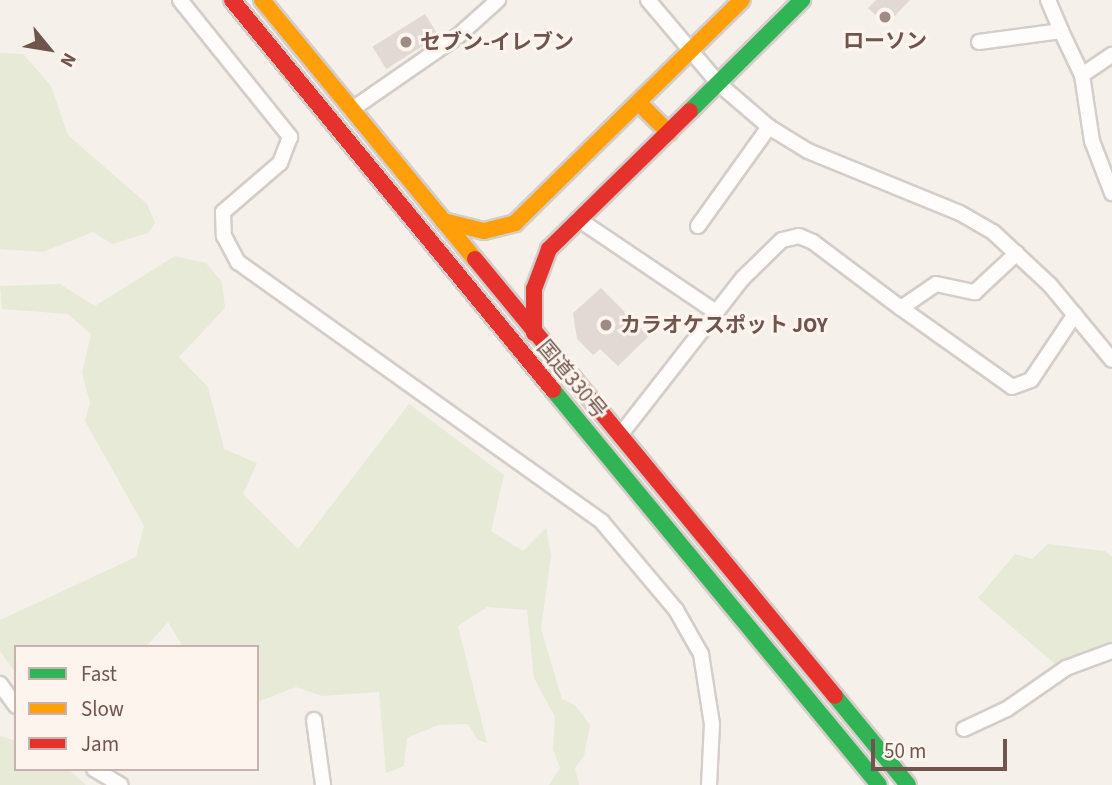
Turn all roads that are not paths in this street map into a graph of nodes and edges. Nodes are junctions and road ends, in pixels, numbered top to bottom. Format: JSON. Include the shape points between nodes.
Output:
{"nodes":[{"id":1,"x":180,"y":0,"type":"edge"},
{"id":2,"x":232,"y":0,"type":"edge"},
{"id":3,"x":262,"y":0,"type":"edge"},
{"id":4,"x":498,"y":0,"type":"edge"},
{"id":5,"x":648,"y":0,"type":"edge"},
{"id":6,"x":743,"y":0,"type":"edge"},
{"id":7,"x":802,"y":0,"type":"edge"},
{"id":8,"x":1048,"y":0,"type":"edge"},
{"id":9,"x":1061,"y":31,"type":"junction"},
{"id":10,"x":979,"y":42,"type":"dead end"},
{"id":11,"x":691,"y":51,"type":"junction"},
{"id":12,"x":1112,"y":55,"type":"edge"},
{"id":13,"x":1082,"y":75,"type":"junction"},
{"id":14,"x":719,"y":84,"type":"junction"},
{"id":15,"x":639,"y":103,"type":"junction"},
{"id":16,"x":351,"y":110,"type":"junction"},
{"id":17,"x":769,"y":127,"type":"junction"},
{"id":18,"x":669,"y":133,"type":"junction"},
{"id":19,"x":1112,"y":193,"type":"edge"},
{"id":20,"x":578,"y":219,"type":"junction"},
{"id":21,"x":443,"y":221,"type":"junction"},
{"id":22,"x":698,"y":226,"type":"dead end"},
{"id":23,"x":1017,"y":253,"type":"junction"},
{"id":24,"x":901,"y":308,"type":"junction"},
{"id":25,"x":716,"y":312,"type":"junction"},
{"id":26,"x":1075,"y":314,"type":"junction"},
{"id":27,"x":534,"y":333,"type":"junction"},
{"id":28,"x":1112,"y":360,"type":"edge"},
{"id":29,"x":621,"y":434,"type":"junction"},
{"id":30,"x":1112,"y":652,"type":"edge"},
{"id":31,"x":0,"y":684,"type":"edge"},
{"id":32,"x":14,"y":703,"type":"edge"},
{"id":33,"x":314,"y":720,"type":"dead end"},
{"id":34,"x":964,"y":729,"type":"dead end"},
{"id":35,"x":97,"y":771,"type":"edge"},
{"id":36,"x":121,"y":785,"type":"edge"},
{"id":37,"x":323,"y":785,"type":"edge"},
{"id":38,"x":709,"y":785,"type":"edge"},
{"id":39,"x":879,"y":785,"type":"edge"},
{"id":40,"x":908,"y":785,"type":"edge"}],
"edges":[{"from":1,"to":38,"type":"street","via":[[290,137],[280,163],[223,212],[224,236],[237,262],[602,522],[676,610],[701,654],[712,724]]},
{"from":2,"to":39,"type":"main road","name":"国道330号"},
{"from":3,"to":16,"type":"main road","name":"国道330号"},
{"from":4,"to":16,"type":"street","via":[[458,36]]},
{"from":5,"to":11,"type":"street"},
{"from":6,"to":11,"type":"main road"},
{"from":7,"to":14,"type":"main road"},
{"from":8,"to":9,"type":"street"},
{"from":9,"to":10,"type":"street"},
{"from":9,"to":13,"type":"street"},
{"from":11,"to":14,"type":"street"},
{"from":11,"to":15,"type":"main road"},
{"from":12,"to":13,"type":"street"},
{"from":13,"to":19,"type":"street","via":[[1092,141]]},
{"from":14,"to":17,"type":"street"},
{"from":14,"to":18,"type":"main road"},
{"from":15,"to":18,"type":"main road"},
{"from":15,"to":21,"type":"main road","via":[[515,223],[484,230]]},
{"from":16,"to":21,"type":"main road","name":"国道330号"},
{"from":17,"to":22,"type":"street"},
{"from":17,"to":23,"type":"street","via":[[808,151],[960,213]]},
{"from":18,"to":20,"type":"main road"},
{"from":20,"to":25,"type":"street"},
{"from":20,"to":27,"type":"main road","via":[[540,266],[533,300]]},
{"from":21,"to":27,"type":"main road","name":"国道330号"},
{"from":23,"to":24,"type":"street","via":[[975,292],[936,284]]},
{"from":23,"to":26,"type":"street"},
{"from":24,"to":25,"type":"street","via":[[799,236],[782,240]]},
{"from":24,"to":26,"type":"street","via":[[1012,387],[1031,380]]},
{"from":25,"to":29,"type":"street"},
{"from":26,"to":28,"type":"street"},
{"from":27,"to":29,"type":"main road","name":"国道330号"},
{"from":29,"to":40,"type":"main road","name":"国道330号"},
{"from":30,"to":34,"type":"street","via":[[1066,668],[1007,709]]},
{"from":31,"to":32,"type":"street"},
{"from":33,"to":37,"type":"street"},
{"from":35,"to":36,"type":"street"}]}
